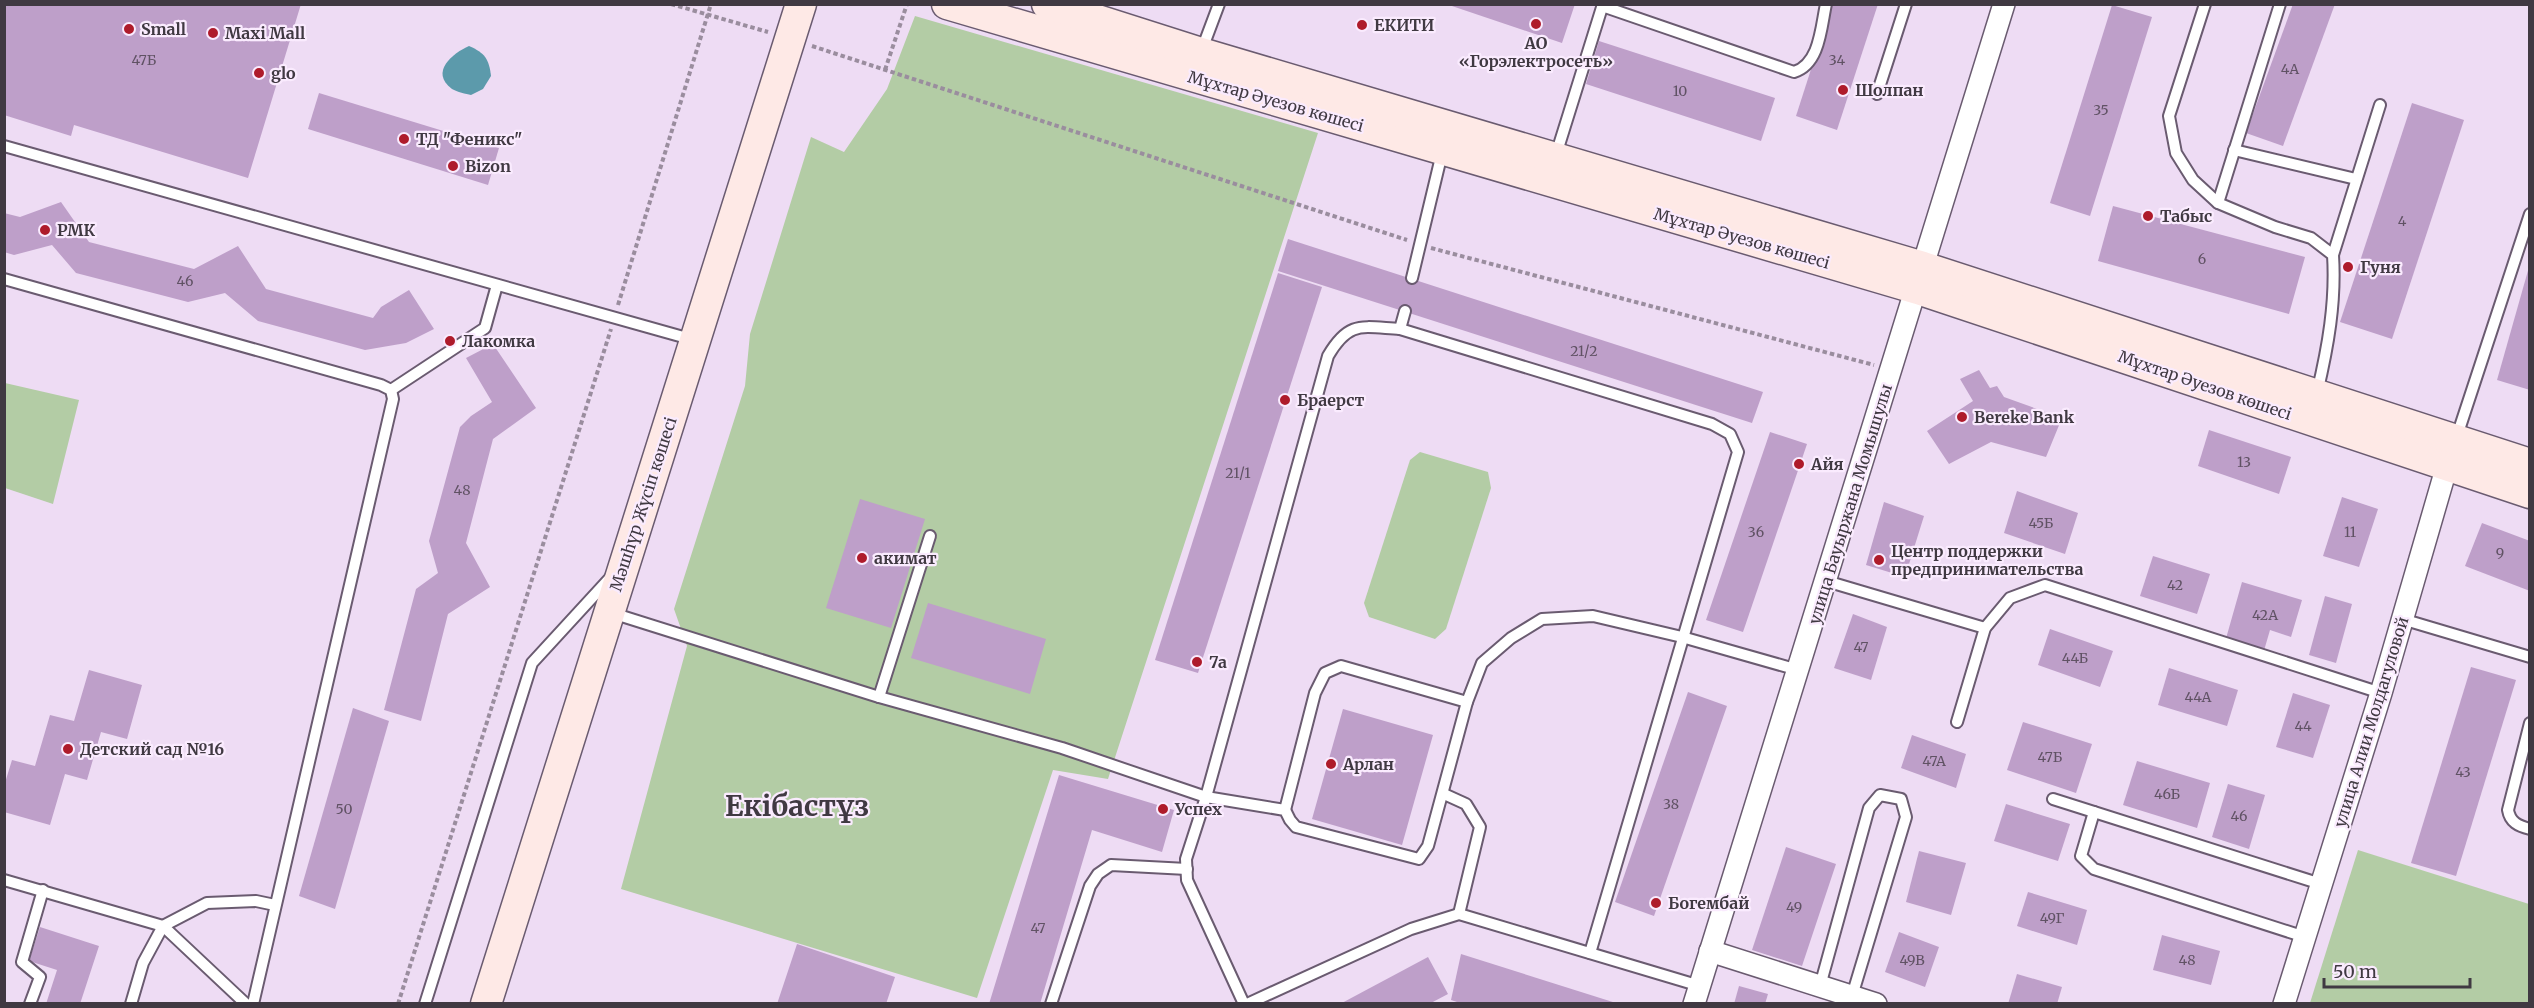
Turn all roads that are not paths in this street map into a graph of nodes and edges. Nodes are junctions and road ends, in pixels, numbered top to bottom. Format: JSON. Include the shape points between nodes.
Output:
{"nodes":[{"id":1,"x":801,"y":4,"type":"edge"},
{"id":2,"x":947,"y":4,"type":"edge"},
{"id":3,"x":1047,"y":4,"type":"edge"},
{"id":4,"x":1219,"y":4,"type":"edge"},
{"id":5,"x":1826,"y":4,"type":"edge"},
{"id":6,"x":1906,"y":4,"type":"edge"},
{"id":7,"x":2004,"y":4,"type":"edge"},
{"id":8,"x":2205,"y":4,"type":"edge"},
{"id":9,"x":2280,"y":4,"type":"edge"},
{"id":10,"x":1603,"y":5,"type":"edge"},
{"id":11,"x":1201,"y":53,"type":"junction"},
{"id":12,"x":1877,"y":94,"type":"dead end"},
{"id":13,"x":2379,"y":105,"type":"dead end"},
{"id":14,"x":1445,"y":138,"type":"junction"},
{"id":15,"x":4,"y":146,"type":"edge"},
{"id":16,"x":2234,"y":150,"type":"junction"},
{"id":17,"x":1551,"y":169,"type":"junction"},
{"id":18,"x":2356,"y":179,"type":"junction"},
{"id":19,"x":2218,"y":203,"type":"junction"},
{"id":20,"x":2529,"y":214,"type":"edge"},
{"id":21,"x":2333,"y":255,"type":"junction"},
{"id":22,"x":1412,"y":278,"type":"dead end"},
{"id":23,"x":1920,"y":278,"type":"junction"},
{"id":24,"x":4,"y":279,"type":"edge"},
{"id":25,"x":497,"y":285,"type":"junction"},
{"id":26,"x":1405,"y":311,"type":"dead end"},
{"id":27,"x":1400,"y":329,"type":"junction"},
{"id":28,"x":695,"y":340,"type":"junction"},
{"id":29,"x":391,"y":390,"type":"junction"},
{"id":30,"x":2316,"y":396,"type":"junction"},
{"id":31,"x":2451,"y":453,"type":"junction"},
{"id":32,"x":2529,"y":464,"type":"edge"},
{"id":33,"x":2529,"y":493,"type":"edge"},
{"id":34,"x":930,"y":536,"type":"dead end"},
{"id":35,"x":625,"y":562,"type":"junction"},
{"id":36,"x":1826,"y":581,"type":"junction"},
{"id":37,"x":609,"y":612,"type":"junction"},
{"id":38,"x":2402,"y":619,"type":"junction"},
{"id":39,"x":1985,"y":628,"type":"junction"},
{"id":40,"x":1682,"y":637,"type":"junction"},
{"id":41,"x":2529,"y":657,"type":"edge"},
{"id":42,"x":1798,"y":670,"type":"junction"},
{"id":43,"x":2381,"y":693,"type":"junction"},
{"id":44,"x":879,"y":697,"type":"junction"},
{"id":45,"x":1467,"y":702,"type":"junction"},
{"id":46,"x":1957,"y":722,"type":"dead end"},
{"id":47,"x":2529,"y":723,"type":"edge"},
{"id":48,"x":1444,"y":794,"type":"junction"},
{"id":49,"x":1206,"y":797,"type":"junction"},
{"id":50,"x":2053,"y":799,"type":"dead end"},
{"id":51,"x":1286,"y":810,"type":"junction"},
{"id":52,"x":2094,"y":812,"type":"junction"},
{"id":53,"x":2529,"y":829,"type":"edge"},
{"id":54,"x":1187,"y":869,"type":"junction"},
{"id":55,"x":4,"y":880,"type":"edge"},
{"id":56,"x":2321,"y":884,"type":"junction"},
{"id":57,"x":43,"y":890,"type":"junction"},
{"id":58,"x":275,"y":905,"type":"junction"},
{"id":59,"x":1459,"y":914,"type":"junction"},
{"id":60,"x":162,"y":926,"type":"junction"},
{"id":61,"x":2305,"y":937,"type":"junction"},
{"id":62,"x":1710,"y":951,"type":"junction"},
{"id":63,"x":1590,"y":954,"type":"junction"},
{"id":64,"x":1820,"y":986,"type":"junction"},
{"id":65,"x":1697,"y":995,"type":"edge"},
{"id":66,"x":1852,"y":996,"type":"junction"},
{"id":67,"x":30,"y":1004,"type":"edge"},
{"id":68,"x":131,"y":1004,"type":"edge"},
{"id":69,"x":246,"y":1004,"type":"edge"},
{"id":70,"x":253,"y":1004,"type":"edge"},
{"id":71,"x":425,"y":1004,"type":"edge"},
{"id":72,"x":486,"y":1004,"type":"edge"},
{"id":73,"x":1051,"y":1004,"type":"edge"},
{"id":74,"x":1246,"y":1004,"type":"edge"},
{"id":75,"x":1876,"y":1004,"type":"edge"},
{"id":76,"x":2284,"y":1004,"type":"edge"}],
"edges":[{"from":1,"to":28,"type":"street","name":"Мәшһүр Жүсіп көшесі"},
{"from":2,"to":14,"type":"street","name":"Мұхтар Әуезов көшесі"},
{"from":3,"to":11,"type":"street","name":"Мұхтар Әуезов көшесі"},
{"from":4,"to":11,"type":"lane"},
{"from":5,"to":10,"type":"lane","via":[[1812,59],[1794,72]]},
{"from":6,"to":12,"type":"lane"},
{"from":7,"to":23,"type":"street","name":"улица Бауыржана Момышулы"},
{"from":8,"to":19,"type":"lane","via":[[2169,116],[2176,153],[2193,180]]},
{"from":9,"to":16,"type":"lane"},
{"from":10,"to":17,"type":"lane"},
{"from":11,"to":14,"type":"street","name":"Мұхтар Әуезов көшесі"},
{"from":13,"to":18,"type":"lane"},
{"from":14,"to":17,"type":"street","name":"Мұхтар Әуезов көшесі"},
{"from":14,"to":22,"type":"lane"},
{"from":15,"to":25,"type":"lane"},
{"from":16,"to":18,"type":"lane"},
{"from":16,"to":19,"type":"lane"},
{"from":17,"to":23,"type":"street","name":"Мұхтар Әуезов көшесі"},
{"from":18,"to":21,"type":"lane"},
{"from":19,"to":21,"type":"lane","via":[[2311,238]]},
{"from":20,"to":31,"type":"lane"},
{"from":21,"to":30,"type":"lane","via":[[2334,295],[2328,349]]},
{"from":23,"to":30,"type":"street","name":"Мұхтар Әуезов көшесі"},
{"from":23,"to":31,"type":"street","name":"Мұхтар Әуезов көшесі"},
{"from":23,"to":36,"type":"street","name":"улица Бауыржана Момышулы"},
{"from":24,"to":29,"type":"lane"},
{"from":25,"to":28,"type":"lane"},
{"from":25,"to":29,"type":"lane","via":[[485,328]]},
{"from":26,"to":27,"type":"lane"},
{"from":27,"to":40,"type":"lane","via":[[1712,424],[1730,434],[1738,452]]},
{"from":27,"to":49,"type":"lane","via":[[1356,327],[1338,338],[1328,356]]},
{"from":28,"to":35,"type":"street","name":"Мәшһүр Жүсіп көшесі"},
{"from":29,"to":58,"type":"lane","via":[[393,399]]},
{"from":30,"to":31,"type":"street","name":"Мұхтар Әуезов көшесі"},
{"from":31,"to":32,"type":"street","name":"Мұхтар Әуезов көшесі"},
{"from":31,"to":33,"type":"street","name":"Мұхтар Әуезов көшесі"},
{"from":31,"to":38,"type":"street","name":"улица Алии Молдагуловой"},
{"from":34,"to":44,"type":"lane"},
{"from":35,"to":37,"type":"street","name":"Мәшһүр Жүсіп көшесі"},
{"from":35,"to":71,"type":"lane","via":[[532,663]]},
{"from":36,"to":39,"type":"lane"},
{"from":36,"to":42,"type":"street","name":"улица Бауыржана Момышулы"},
{"from":37,"to":44,"type":"lane"},
{"from":37,"to":72,"type":"street","name":"Мәшһүр Жүсіп көшесі"},
{"from":38,"to":41,"type":"lane"},
{"from":38,"to":43,"type":"street","name":"улица Алии Молдагуловой"},
{"from":39,"to":43,"type":"lane","via":[[2010,598],[2045,585]]},
{"from":39,"to":46,"type":"lane"},
{"from":40,"to":42,"type":"lane"},
{"from":40,"to":45,"type":"lane","via":[[1593,616],[1542,619],[1511,638],[1482,663]]},
{"from":40,"to":63,"type":"lane"},
{"from":42,"to":62,"type":"street","name":"улица Бауыржана Момышулы"},
{"from":43,"to":56,"type":"street","name":"улица Алии Молдагуловой"},
{"from":44,"to":49,"type":"lane","via":[[1062,748]]},
{"from":45,"to":48,"type":"lane"},
{"from":45,"to":51,"type":"lane","via":[[1341,666],[1325,673],[1315,693]]},
{"from":47,"to":53,"type":"lane","via":[[2508,810],[2515,823]]},
{"from":48,"to":51,"type":"lane","via":[[1428,846],[1419,859],[1296,827]]},
{"from":48,"to":59,"type":"lane","via":[[1466,804],[1480,827]]},
{"from":49,"to":51,"type":"lane"},
{"from":49,"to":54,"type":"lane","via":[[1186,859]]},
{"from":50,"to":52,"type":"lane"},
{"from":52,"to":56,"type":"lane"},
{"from":52,"to":61,"type":"lane","via":[[2081,856],[2094,870]]},
{"from":54,"to":73,"type":"lane","via":[[1111,865],[1098,873],[1090,885]]},
{"from":54,"to":74,"type":"lane","via":[[1187,880]]},
{"from":55,"to":57,"type":"lane"},
{"from":56,"to":61,"type":"street","name":"улица Алии Молдагуловой"},
{"from":57,"to":60,"type":"lane"},
{"from":57,"to":67,"type":"lane","via":[[22,962],[40,977]]},
{"from":58,"to":60,"type":"lane","via":[[256,901],[207,903]]},
{"from":58,"to":70,"type":"lane"},
{"from":59,"to":63,"type":"lane"},
{"from":59,"to":74,"type":"lane","via":[[1411,929]]},
{"from":60,"to":68,"type":"lane","via":[[143,963]]},
{"from":60,"to":69,"type":"lane"},
{"from":61,"to":76,"type":"street","name":"улица Алии Молдагуловой"},
{"from":62,"to":64,"type":"street"},
{"from":62,"to":65,"type":"street","name":"улица Бауыржана Момышулы"},
{"from":63,"to":65,"type":"lane"},
{"from":64,"to":66,"type":"street"},
{"from":64,"to":66,"type":"lane","via":[[1869,808],[1880,795],[1901,799],[1906,817]]},
{"from":66,"to":75,"type":"street"}]}
